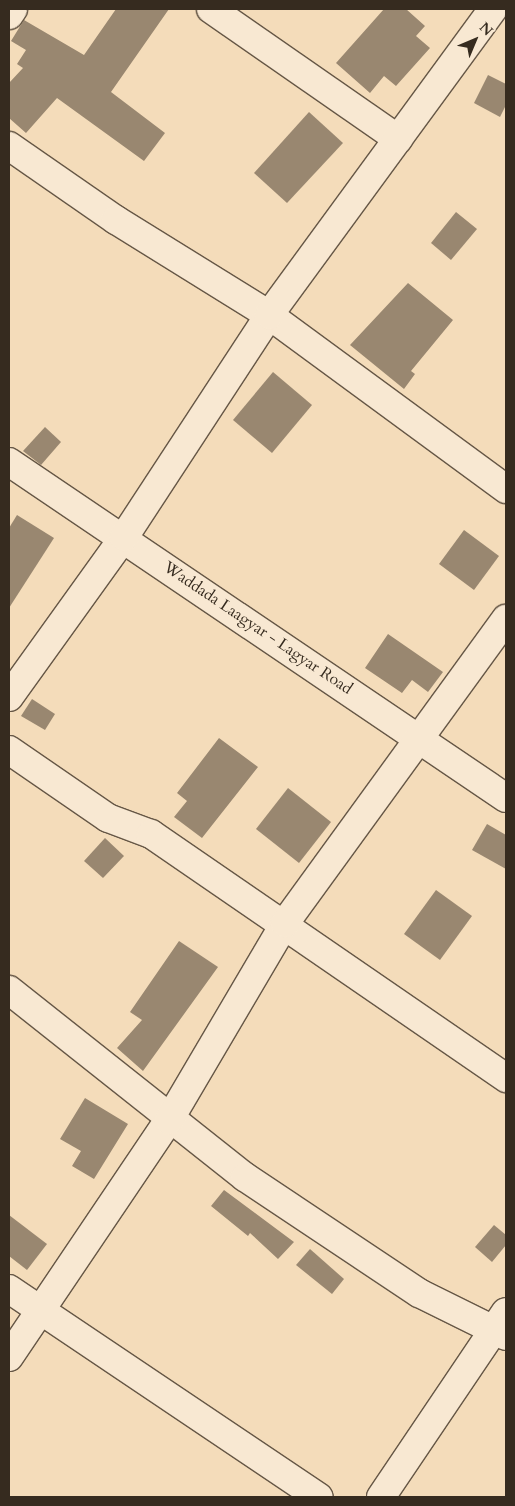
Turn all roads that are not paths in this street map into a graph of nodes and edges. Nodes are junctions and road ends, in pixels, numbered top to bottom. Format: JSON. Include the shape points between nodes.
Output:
{"nodes":[{"id":1,"x":12,"y":9,"type":"edge"},
{"id":2,"x":211,"y":9,"type":"edge"},
{"id":3,"x":493,"y":9,"type":"edge"},
{"id":4,"x":9,"y":15,"type":"edge"},
{"id":5,"x":398,"y":139,"type":"junction"},
{"id":6,"x":9,"y":146,"type":"edge"},
{"id":7,"x":269,"y":315,"type":"junction"},
{"id":8,"x":9,"y":462,"type":"edge"},
{"id":9,"x":506,"y":489,"type":"edge"},
{"id":10,"x":124,"y":537,"type":"junction"},
{"id":11,"x":506,"y":619,"type":"edge"},
{"id":12,"x":9,"y":697,"type":"edge"},
{"id":13,"x":421,"y":739,"type":"junction"},
{"id":14,"x":9,"y":750,"type":"edge"},
{"id":15,"x":506,"y":798,"type":"edge"},
{"id":16,"x":285,"y":923,"type":"junction"},
{"id":17,"x":9,"y":990,"type":"edge"},
{"id":18,"x":506,"y":1078,"type":"edge"},
{"id":19,"x":169,"y":1120,"type":"junction"},
{"id":20,"x":9,"y":1289,"type":"edge"},
{"id":21,"x":40,"y":1310,"type":"junction"},
{"id":22,"x":503,"y":1325,"type":"edge"},
{"id":23,"x":9,"y":1357,"type":"edge"},
{"id":24,"x":319,"y":1497,"type":"edge"},
{"id":25,"x":381,"y":1497,"type":"edge"}],
"edges":[{"from":1,"to":4,"type":"street"},
{"from":2,"to":5,"type":"street"},
{"from":3,"to":5,"type":"street"},
{"from":5,"to":7,"type":"street"},
{"from":6,"to":7,"type":"street","via":[[116,220]]},
{"from":7,"to":9,"type":"street"},
{"from":7,"to":10,"type":"street"},
{"from":8,"to":10,"type":"street","name":"Waddada Laagyar - Lagyar Road"},
{"from":10,"to":12,"type":"street"},
{"from":10,"to":13,"type":"street","name":"Waddada Laagyar - Lagyar Road"},
{"from":11,"to":13,"type":"street"},
{"from":13,"to":15,"type":"street","name":"Waddada Laagyar - Lagyar Road"},
{"from":13,"to":16,"type":"street"},
{"from":14,"to":16,"type":"street","via":[[108,818],[151,834]]},
{"from":16,"to":18,"type":"street"},
{"from":16,"to":19,"type":"street"},
{"from":17,"to":19,"type":"street"},
{"from":19,"to":21,"type":"street"},
{"from":19,"to":22,"type":"street","via":[[244,1177],[419,1293]]},
{"from":20,"to":21,"type":"street"},
{"from":21,"to":23,"type":"street"},
{"from":21,"to":24,"type":"street"},
{"from":22,"to":25,"type":"street"}]}
